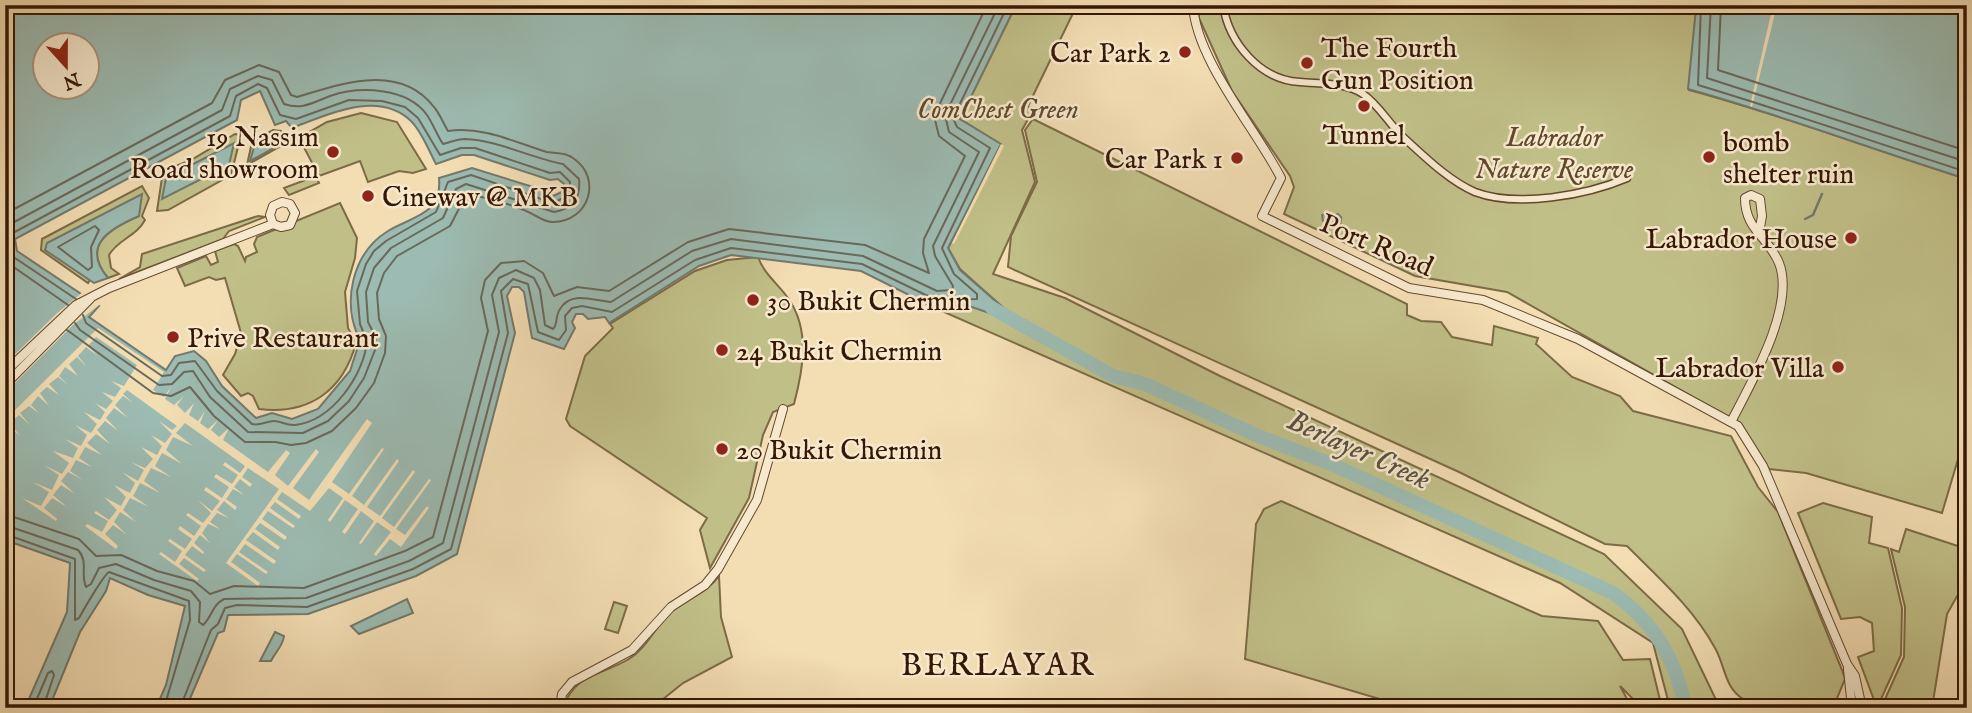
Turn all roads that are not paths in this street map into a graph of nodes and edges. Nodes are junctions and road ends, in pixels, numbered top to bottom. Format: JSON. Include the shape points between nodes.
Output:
{"nodes":[{"id":1,"x":1193,"y":5,"type":"edge"},
{"id":2,"x":1223,"y":5,"type":"edge"},
{"id":3,"x":1627,"y":177,"type":"dead end"},
{"id":4,"x":274,"y":224,"type":"dead end"},
{"id":5,"x":1759,"y":233,"type":"dead end"},
{"id":6,"x":92,"y":297,"type":"junction"},
{"id":7,"x":5,"y":372,"type":"edge"},
{"id":8,"x":5,"y":385,"type":"edge"},
{"id":9,"x":783,"y":409,"type":"dead end"},
{"id":10,"x":1731,"y":422,"type":"junction"},
{"id":11,"x":1847,"y":664,"type":"junction"},
{"id":12,"x":560,"y":708,"type":"edge"},
{"id":13,"x":1852,"y":708,"type":"edge"},
{"id":14,"x":1862,"y":708,"type":"edge"}],
"edges":[{"from":1,"to":10,"type":"street","name":"Port Road","via":[[1194,19],[1227,92],[1281,178],[1262,216],[1409,288],[1483,300],[1541,322]]},
{"from":2,"to":3,"type":"street","via":[[1237,44],[1254,62],[1274,76],[1334,84],[1364,94],[1421,152],[1476,192],[1507,199],[1559,197],[1596,191]]},
{"from":4,"to":6,"type":"street"},
{"from":5,"to":10,"type":"street","via":[[1778,261],[1783,296],[1756,371]]},
{"from":6,"to":7,"type":"street","via":[[57,321]]},
{"from":6,"to":8,"type":"street"},
{"from":9,"to":12,"type":"street","via":[[757,500],[718,569],[705,585],[671,607],[632,650],[572,682],[562,694]]},
{"from":10,"to":11,"type":"street","via":[[1744,432],[1763,466]]},
{"from":11,"to":13,"type":"street"},
{"from":11,"to":14,"type":"street","via":[[1855,676]]}]}
